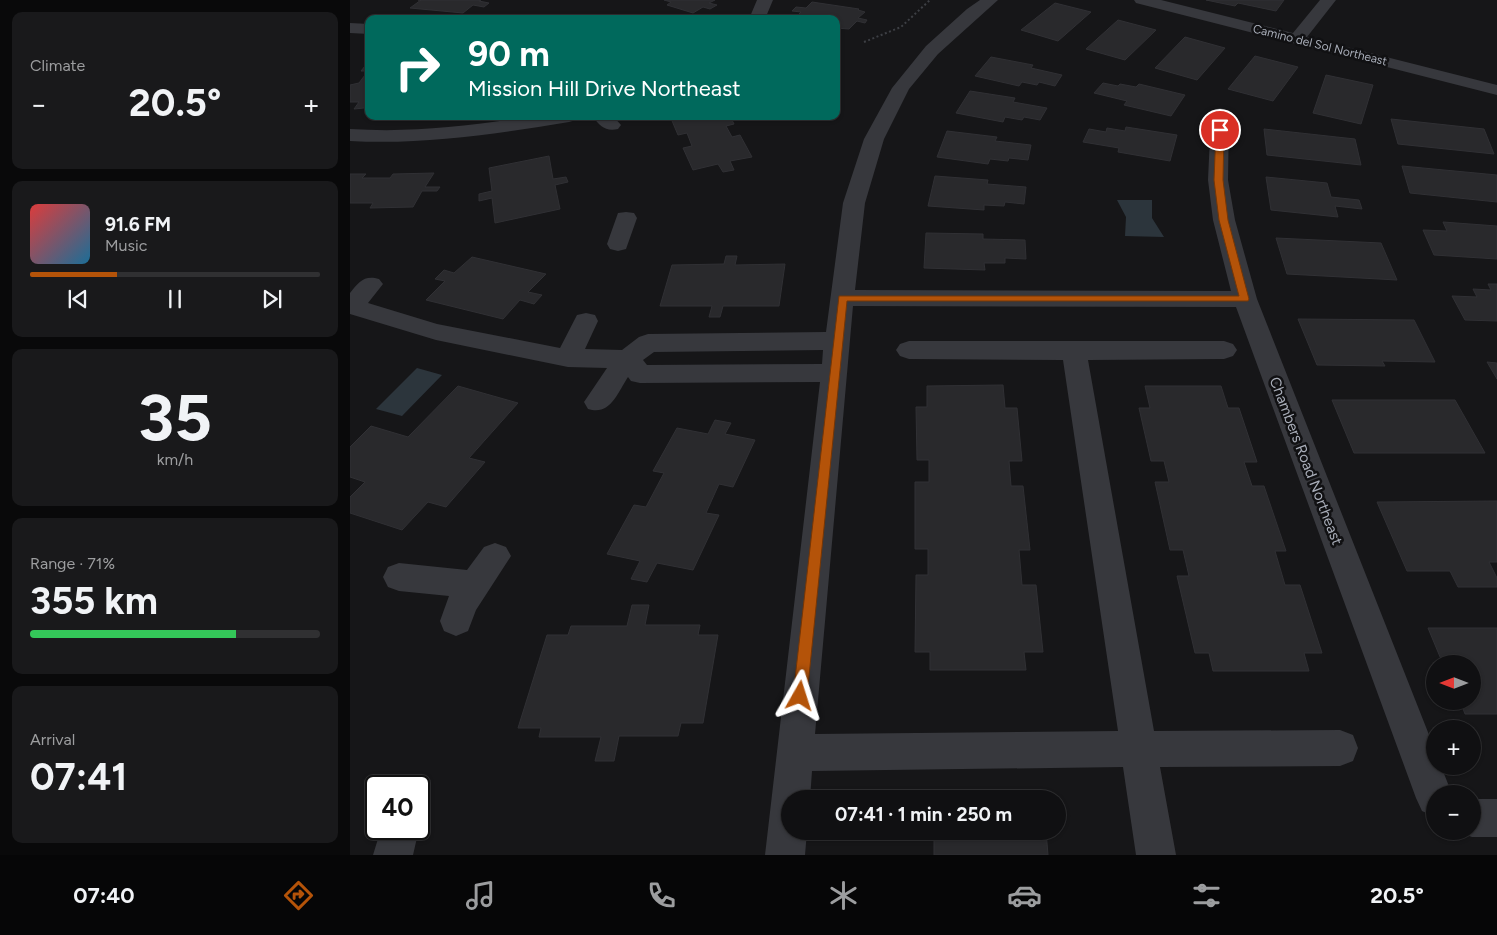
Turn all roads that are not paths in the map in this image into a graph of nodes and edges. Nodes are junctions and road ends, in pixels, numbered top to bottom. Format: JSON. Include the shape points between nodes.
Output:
{"nodes":[{"id":1,"x":765,"y":0,"type":"edge"},
{"id":2,"x":990,"y":0,"type":"edge"},
{"id":3,"x":1142,"y":0,"type":"edge"},
{"id":4,"x":1328,"y":0,"type":"edge"},
{"id":5,"x":1162,"y":2,"type":"edge"},
{"id":6,"x":758,"y":15,"type":"edge"},
{"id":7,"x":351,"y":21,"type":"edge"},
{"id":8,"x":365,"y":27,"type":"edge"},
{"id":9,"x":1297,"y":39,"type":"junction"},
{"id":10,"x":1497,"y":90,"type":"edge"},
{"id":11,"x":1220,"y":114,"type":"dead end"},
{"id":12,"x":546,"y":120,"type":"edge"},
{"id":13,"x":350,"y":135,"type":"edge"},
{"id":14,"x":626,"y":218,"type":"dead end"},
{"id":15,"x":618,"y":244,"type":"dead end"},
{"id":16,"x":371,"y":284,"type":"dead end"},
{"id":17,"x":842,"y":298,"type":"junction"},
{"id":18,"x":1244,"y":299,"type":"junction"},
{"id":19,"x":351,"y":306,"type":"edge"},
{"id":20,"x":586,"y":321,"type":"dead end"},
{"id":21,"x":837,"y":340,"type":"junction"},
{"id":22,"x":909,"y":350,"type":"dead end"},
{"id":23,"x":1224,"y":350,"type":"dead end"},
{"id":24,"x":1074,"y":351,"type":"junction"},
{"id":25,"x":568,"y":358,"type":"junction"},
{"id":26,"x":627,"y":359,"type":"junction"},
{"id":27,"x":834,"y":373,"type":"junction"},
{"id":28,"x":597,"y":402,"type":"dead end"},
{"id":29,"x":495,"y":556,"type":"dead end"},
{"id":30,"x":399,"y":577,"type":"dead end"},
{"id":31,"x":475,"y":585,"type":"junction"},
{"id":32,"x":456,"y":621,"type":"dead end"},
{"id":33,"x":1340,"y":748,"type":"dead end"},
{"id":34,"x":1139,"y":749,"type":"junction"},
{"id":35,"x":794,"y":753,"type":"junction"},
{"id":36,"x":1430,"y":785,"type":"edge"},
{"id":37,"x":1481,"y":818,"type":"edge"},
{"id":38,"x":1497,"y":818,"type":"edge"},
{"id":39,"x":397,"y":840,"type":"edge"},
{"id":40,"x":393,"y":855,"type":"edge"},
{"id":41,"x":785,"y":855,"type":"edge"},
{"id":42,"x":1156,"y":855,"type":"edge"}],
"edges":[{"from":1,"to":6,"type":"street"},
{"from":2,"to":17,"type":"street","via":[[932,50],[901,88],[874,139],[854,203]]},
{"from":3,"to":5,"type":"street","name":"Camino del Sol Northeast"},
{"from":4,"to":9,"type":"street"},
{"from":5,"to":9,"type":"street","name":"Camino del Sol Northeast"},
{"from":7,"to":8,"type":"street"},
{"from":9,"to":10,"type":"street","name":"Camino del Sol Northeast"},
{"from":11,"to":18,"type":"street","name":"Chambers Road Northeast","via":[[1218,180],[1224,220]]},
{"from":12,"to":13,"type":"street","via":[[436,135]]},
{"from":14,"to":15,"type":"street"},
{"from":16,"to":19,"type":"street"},
{"from":17,"to":18,"type":"street"},
{"from":17,"to":21,"type":"street"},
{"from":18,"to":36,"type":"street","name":"Chambers Road Northeast"},
{"from":19,"to":25,"type":"street","via":[[436,332]]},
{"from":20,"to":25,"type":"street"},
{"from":21,"to":26,"type":"street","via":[[648,343]]},
{"from":21,"to":27,"type":"street"},
{"from":22,"to":24,"type":"street"},
{"from":23,"to":24,"type":"street"},
{"from":24,"to":34,"type":"street"},
{"from":25,"to":26,"type":"street"},
{"from":26,"to":27,"type":"street","via":[[640,374]]},
{"from":26,"to":28,"type":"street"},
{"from":27,"to":35,"type":"street"},
{"from":29,"to":31,"type":"street"},
{"from":30,"to":31,"type":"street"},
{"from":31,"to":32,"type":"street","via":[[462,604]]},
{"from":33,"to":34,"type":"street"},
{"from":34,"to":35,"type":"street"},
{"from":34,"to":42,"type":"street"},
{"from":35,"to":41,"type":"street"},
{"from":37,"to":38,"type":"street"},
{"from":39,"to":40,"type":"street"}]}
